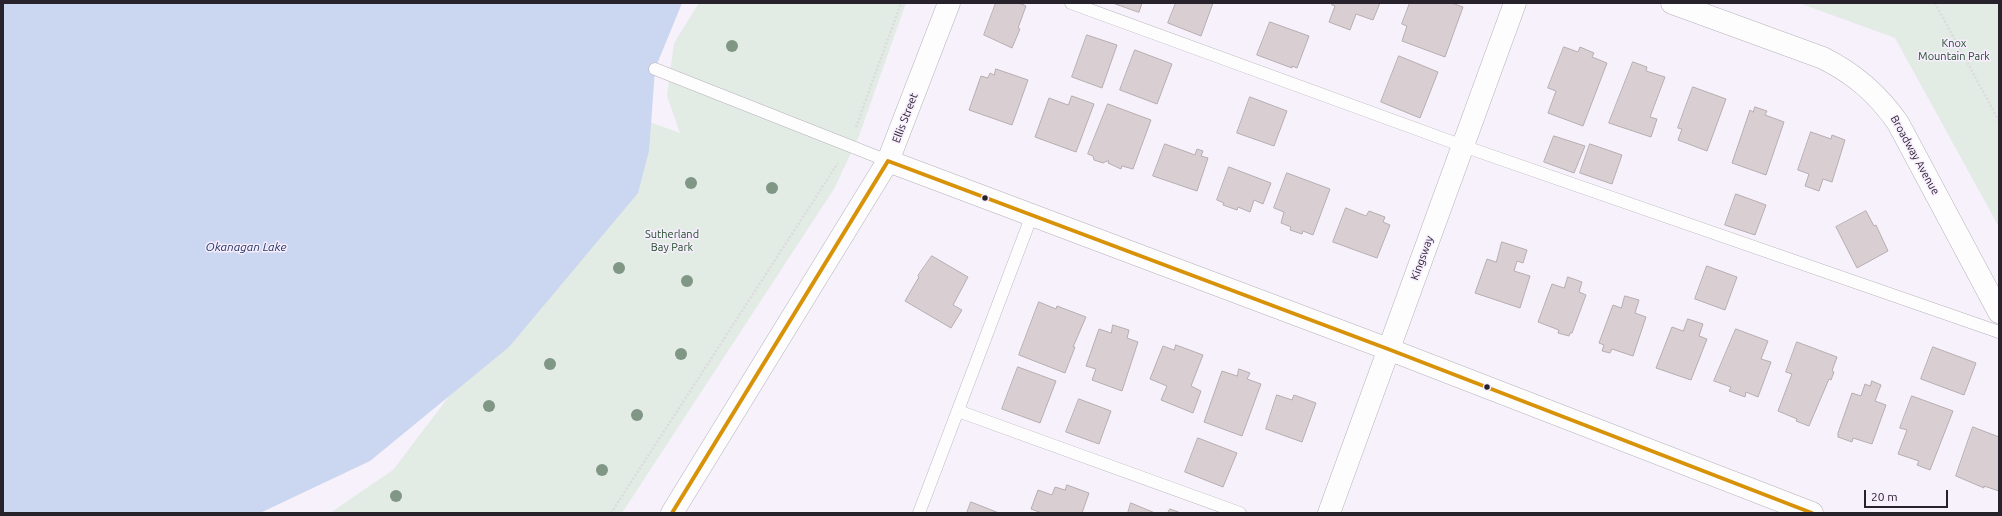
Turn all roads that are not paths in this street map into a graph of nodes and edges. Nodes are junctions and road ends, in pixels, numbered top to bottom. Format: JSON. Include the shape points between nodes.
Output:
{"nodes":[{"id":1,"x":949,"y":3,"type":"edge"},
{"id":2,"x":1071,"y":3,"type":"edge"},
{"id":3,"x":1515,"y":3,"type":"edge"},
{"id":4,"x":1672,"y":3,"type":"edge"},
{"id":5,"x":655,"y":69,"type":"dead end"},
{"id":6,"x":1463,"y":146,"type":"junction"},
{"id":7,"x":888,"y":161,"type":"junction"},
{"id":8,"x":1032,"y":215,"type":"junction"},
{"id":9,"x":1999,"y":312,"type":"edge"},
{"id":10,"x":1999,"y":332,"type":"edge"},
{"id":11,"x":1388,"y":349,"type":"junction"},
{"id":12,"x":958,"y":411,"type":"junction"},
{"id":13,"x":672,"y":513,"type":"edge"},
{"id":14,"x":919,"y":513,"type":"edge"},
{"id":15,"x":1240,"y":513,"type":"edge"},
{"id":16,"x":1329,"y":513,"type":"edge"},
{"id":17,"x":1812,"y":513,"type":"edge"}],
"edges":[{"from":1,"to":7,"type":"street","name":"Ellis Street"},
{"from":2,"to":6,"type":"lane"},
{"from":3,"to":6,"type":"street","name":"Kingsway"},
{"from":4,"to":9,"type":"street","name":"Broadway Avenue","via":[[1823,58],[1846,69],[1883,101],[1898,123]]},
{"from":5,"to":7,"type":"lane"},
{"from":6,"to":10,"type":"lane"},
{"from":6,"to":11,"type":"street","name":"Kingsway"},
{"from":7,"to":8,"type":"street"},
{"from":7,"to":13,"type":"street","name":"Ellis Street"},
{"from":8,"to":11,"type":"street"},
{"from":8,"to":12,"type":"lane"},
{"from":11,"to":16,"type":"street","name":"Kingsway"},
{"from":11,"to":17,"type":"street"},
{"from":12,"to":14,"type":"lane"},
{"from":12,"to":15,"type":"lane"}]}
